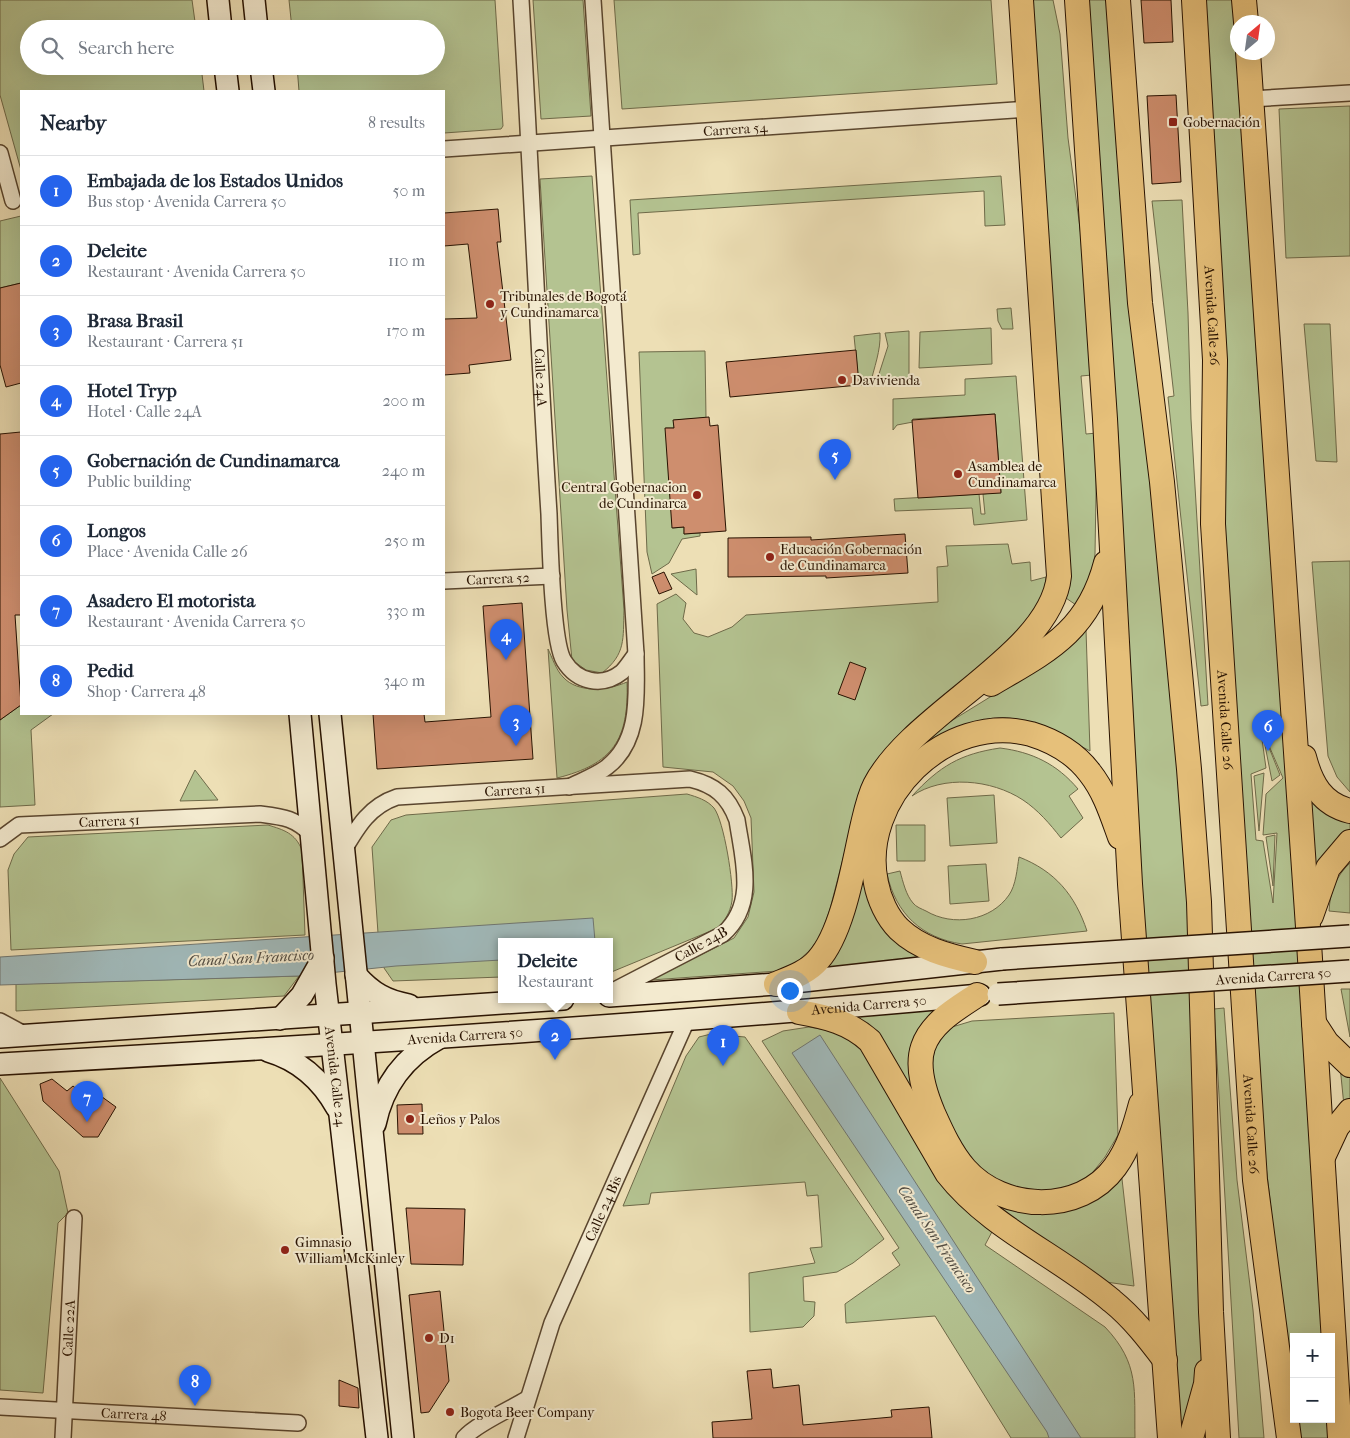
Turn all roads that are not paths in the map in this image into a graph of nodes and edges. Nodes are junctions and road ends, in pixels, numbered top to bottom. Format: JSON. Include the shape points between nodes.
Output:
{"nodes":[{"id":1,"x":218,"y":0,"type":"edge"},
{"id":2,"x":254,"y":0,"type":"edge"},
{"id":3,"x":521,"y":0,"type":"edge"},
{"id":4,"x":594,"y":0,"type":"edge"},
{"id":5,"x":1021,"y":0,"type":"edge"},
{"id":6,"x":1063,"y":0,"type":"edge"},
{"id":7,"x":1077,"y":0,"type":"edge"},
{"id":8,"x":1118,"y":0,"type":"edge"},
{"id":9,"x":1194,"y":0,"type":"edge"},
{"id":10,"x":1244,"y":0,"type":"edge"},
{"id":11,"x":1245,"y":15,"type":"edge"},
{"id":12,"x":220,"y":20,"type":"edge"},
{"id":13,"x":256,"y":20,"type":"edge"},
{"id":14,"x":1249,"y":60,"type":"edge"},
{"id":15,"x":1082,"y":73,"type":"junction"},
{"id":16,"x":226,"y":75,"type":"edge"},
{"id":17,"x":262,"y":75,"type":"edge"},
{"id":18,"x":228,"y":90,"type":"edge"},
{"id":19,"x":264,"y":90,"type":"edge"},
{"id":20,"x":1350,"y":93,"type":"edge"},
{"id":21,"x":1251,"y":99,"type":"junction"},
{"id":22,"x":1028,"y":109,"type":"junction"},
{"id":23,"x":601,"y":137,"type":"junction"},
{"id":24,"x":529,"y":142,"type":"junction"},
{"id":25,"x":445,"y":149,"type":"edge"},
{"id":26,"x":0,"y":153,"type":"edge"},
{"id":27,"x":11,"y":202,"type":"edge"},
{"id":28,"x":1110,"y":548,"type":"junction"},
{"id":29,"x":552,"y":576,"type":"junction"},
{"id":30,"x":445,"y":581,"type":"edge"},
{"id":31,"x":636,"y":654,"type":"junction"},
{"id":32,"x":1292,"y":702,"type":"junction"},
{"id":33,"x":942,"y":713,"type":"junction"},
{"id":34,"x":300,"y":715,"type":"edge"},
{"id":35,"x":330,"y":715,"type":"edge"},
{"id":36,"x":708,"y":783,"type":"joint"},
{"id":37,"x":569,"y":787,"type":"junction"},
{"id":38,"x":1350,"y":811,"type":"edge"},
{"id":39,"x":312,"y":835,"type":"junction"},
{"id":40,"x":0,"y":839,"type":"edge"},
{"id":41,"x":1350,"y":842,"type":"edge"},
{"id":42,"x":344,"y":850,"type":"junction"},
{"id":43,"x":1128,"y":858,"type":"junction"},
{"id":44,"x":1308,"y":927,"type":"junction"},
{"id":45,"x":1350,"y":936,"type":"edge"},
{"id":46,"x":975,"y":962,"type":"junction"},
{"id":47,"x":1350,"y":971,"type":"edge"},
{"id":48,"x":356,"y":976,"type":"junction"},
{"id":49,"x":776,"y":984,"type":"junction"},
{"id":50,"x":316,"y":986,"type":"junction"},
{"id":51,"x":613,"y":993,"type":"edge"},
{"id":52,"x":613,"y":995,"type":"edge"},
{"id":53,"x":987,"y":995,"type":"junction"},
{"id":54,"x":499,"y":1003,"type":"edge"},
{"id":55,"x":419,"y":1008,"type":"junction"},
{"id":56,"x":799,"y":1012,"type":"junction"},
{"id":57,"x":360,"y":1014,"type":"junction"},
{"id":58,"x":329,"y":1016,"type":"junction"},
{"id":59,"x":280,"y":1019,"type":"junction"},
{"id":60,"x":687,"y":1020,"type":"junction"},
{"id":61,"x":0,"y":1021,"type":"edge"},
{"id":62,"x":1314,"y":1022,"type":"junction"},
{"id":63,"x":27,"y":1036,"type":"junction"},
{"id":64,"x":0,"y":1037,"type":"edge"},
{"id":65,"x":441,"y":1037,"type":"junction"},
{"id":66,"x":363,"y":1042,"type":"junction"},
{"id":67,"x":332,"y":1044,"type":"junction"},
{"id":68,"x":260,"y":1049,"type":"junction"},
{"id":69,"x":0,"y":1064,"type":"edge"},
{"id":70,"x":1350,"y":1065,"type":"edge"},
{"id":71,"x":1146,"y":1085,"type":"junction"},
{"id":72,"x":1350,"y":1111,"type":"edge"},
{"id":73,"x":340,"y":1112,"type":"junction"},
{"id":74,"x":372,"y":1140,"type":"junction"},
{"id":75,"x":1322,"y":1158,"type":"junction"},
{"id":76,"x":74,"y":1218,"type":"dead end"},
{"id":77,"x":1211,"y":1312,"type":"junction"},
{"id":78,"x":1165,"y":1360,"type":"junction"},
{"id":79,"x":527,"y":1399,"type":"junction"},
{"id":80,"x":0,"y":1407,"type":"edge"},
{"id":81,"x":64,"y":1411,"type":"junction"},
{"id":82,"x":298,"y":1423,"type":"dead end"},
{"id":83,"x":63,"y":1438,"type":"edge"},
{"id":84,"x":378,"y":1438,"type":"edge"},
{"id":85,"x":403,"y":1438,"type":"edge"},
{"id":86,"x":464,"y":1438,"type":"edge"},
{"id":87,"x":516,"y":1438,"type":"edge"},
{"id":88,"x":1170,"y":1438,"type":"edge"},
{"id":89,"x":1191,"y":1438,"type":"edge"},
{"id":90,"x":1218,"y":1438,"type":"edge"},
{"id":91,"x":1289,"y":1438,"type":"edge"},
{"id":92,"x":1340,"y":1438,"type":"edge"}],
"edges":[{"from":1,"to":12,"type":"main road"},
{"from":2,"to":13,"type":"main road"},
{"from":3,"to":24,"type":"street","name":"Calle 24A"},
{"from":4,"to":23,"type":"street"},
{"from":5,"to":22,"type":"main road"},
{"from":6,"to":15,"type":"main road"},
{"from":7,"to":15,"type":"main road"},
{"from":8,"to":77,"type":"main road","via":[[1140,303],[1162,482],[1199,902]]},
{"from":9,"to":91,"type":"main road","name":"Avenida Calle 26","via":[[1215,360],[1213,524],[1255,1180]]},
{"from":10,"to":11,"type":"main road"},
{"from":14,"to":21,"type":"main road"},
{"from":15,"to":28,"type":"main road","via":[[1105,418]]},
{"from":16,"to":18,"type":"main road"},
{"from":17,"to":19,"type":"main road"},
{"from":20,"to":21,"type":"street"},
{"from":21,"to":32,"type":"main road"},
{"from":22,"to":23,"type":"street","name":"Carrera 54"},
{"from":22,"to":33,"type":"main road","via":[[1058,586],[1042,620],[1022,643]]},
{"from":23,"to":24,"type":"street","name":"Carrera 54"},
{"from":23,"to":31,"type":"street"},
{"from":24,"to":25,"type":"street","name":"Carrera 54"},
{"from":24,"to":29,"type":"street","name":"Calle 24A"},
{"from":26,"to":27,"type":"street"},
{"from":28,"to":33,"type":"main road","via":[[1097,591],[1063,639]]},
{"from":28,"to":43,"type":"main road"},
{"from":29,"to":30,"type":"street","name":"Carrera 52"},
{"from":29,"to":31,"type":"street","name":"Calle 24A","via":[[559,646],[563,660],[573,673],[589,681],[609,680],[623,671]]},
{"from":31,"to":37,"type":"street","via":[[636,712],[626,741],[608,767]]},
{"from":32,"to":38,"type":"main road","via":[[1305,760],[1316,789],[1331,803]]},
{"from":32,"to":44,"type":"main road"},
{"from":33,"to":49,"type":"main road","via":[[890,762],[870,795],[842,910],[826,948],[808,969]]},
{"from":34,"to":39,"type":"main road"},
{"from":35,"to":42,"type":"main road","name":"Avenida Calle 24"},
{"from":36,"to":37,"type":"street","name":"Carrera 51","via":[[690,779]]},
{"from":36,"to":51,"type":"street","name":"Calle 24B","via":[[722,792],[738,820],[746,889],[740,913],[734,925],[723,934]]},
{"from":37,"to":42,"type":"street","name":"Carrera 51","via":[[397,797],[376,807],[361,822]]},
{"from":39,"to":40,"type":"street","name":"Carrera 51","via":[[299,822],[260,814],[19,825]]},
{"from":39,"to":50,"type":"main road","via":[[323,958]]},
{"from":41,"to":44,"type":"main road","via":[[1328,868]]},
{"from":42,"to":48,"type":"main road","name":"Avenida Calle 24"},
{"from":43,"to":46,"type":"main road","via":[[1105,798],[1090,772],[1072,754],[1043,738],[1018,731],[993,730],[969,735],[926,758],[900,785],[881,819],[873,869],[878,895],[891,920],[907,935],[941,954]]},
{"from":43,"to":71,"type":"main road"},
{"from":44,"to":62,"type":"main road"},
{"from":45,"to":46,"type":"main road","bridge":true},
{"from":46,"to":49,"type":"main road"},
{"from":47,"to":53,"type":"main road","name":"Avenida Carrera 50","bridge":true},
{"from":48,"to":55,"type":"main road","via":[[385,1000]]},
{"from":48,"to":57,"type":"main road","name":"Avenida Calle 24"},
{"from":49,"to":52,"type":"main road"},
{"from":50,"to":58,"type":"main road","name":"Avenida Calle 24"},
{"from":50,"to":59,"type":"main road"},
{"from":53,"to":56,"type":"main road","name":"Avenida Carrera 50"},
{"from":53,"to":71,"type":"main road","via":[[944,1018],[930,1032],[920,1062],[930,1106],[954,1156],[980,1183],[1016,1199],[1056,1202],[1099,1183],[1125,1151]]},
{"from":54,"to":55,"type":"main road"},
{"from":55,"to":57,"type":"main road"},
{"from":56,"to":60,"type":"main road","name":"Avenida Carrera 50"},
{"from":56,"to":78,"type":"main road","via":[[845,1023],[870,1041],[959,1188],[986,1212],[1113,1301],[1144,1331]]},
{"from":57,"to":58,"type":"main road"},
{"from":57,"to":66,"type":"main road","name":"Avenida Calle 24"},
{"from":58,"to":59,"type":"main road"},
{"from":58,"to":67,"type":"main road","name":"Avenida Calle 24"},
{"from":59,"to":63,"type":"main road"},
{"from":60,"to":65,"type":"main road","name":"Avenida Carrera 50"},
{"from":60,"to":79,"type":"street","name":"Calle 24 Bis","via":[[552,1323]]},
{"from":61,"to":63,"type":"street"},
{"from":62,"to":70,"type":"main road","via":[[1327,1043]]},
{"from":62,"to":75,"type":"main road"},
{"from":63,"to":64,"type":"main road"},
{"from":65,"to":66,"type":"main road","name":"Avenida Carrera 50"},
{"from":65,"to":74,"type":"main road","via":[[416,1052],[395,1074],[382,1101]]},
{"from":66,"to":67,"type":"main road","name":"Avenida Carrera 50"},
{"from":66,"to":74,"type":"main road","name":"Avenida Calle 24"},
{"from":67,"to":68,"type":"main road","name":"Avenida Carrera 50"},
{"from":67,"to":73,"type":"main road","name":"Avenida Calle 24"},
{"from":68,"to":69,"type":"main road","name":"Avenida Carrera 50"},
{"from":68,"to":73,"type":"main road","via":[[287,1059],[311,1074]]},
{"from":71,"to":78,"type":"main road"},
{"from":72,"to":75,"type":"main road","via":[[1337,1127]]},
{"from":73,"to":84,"type":"main road","name":"Avenida Calle 24"},
{"from":74,"to":85,"type":"main road","name":"Avenida Calle 24"},
{"from":75,"to":92,"type":"main road"},
{"from":76,"to":81,"type":"street","name":"Calle 22A"},
{"from":77,"to":89,"type":"main road","via":[[1206,1384]]},
{"from":77,"to":90,"type":"main road"},
{"from":78,"to":88,"type":"main road"},
{"from":79,"to":86,"type":"street","via":[[471,1430]]},
{"from":79,"to":87,"type":"street","name":"Calle 24 Bis"},
{"from":80,"to":81,"type":"street","name":"Carrera 48"},
{"from":81,"to":82,"type":"street","name":"Carrera 48"},
{"from":81,"to":83,"type":"street","name":"Calle 22A"}]}
